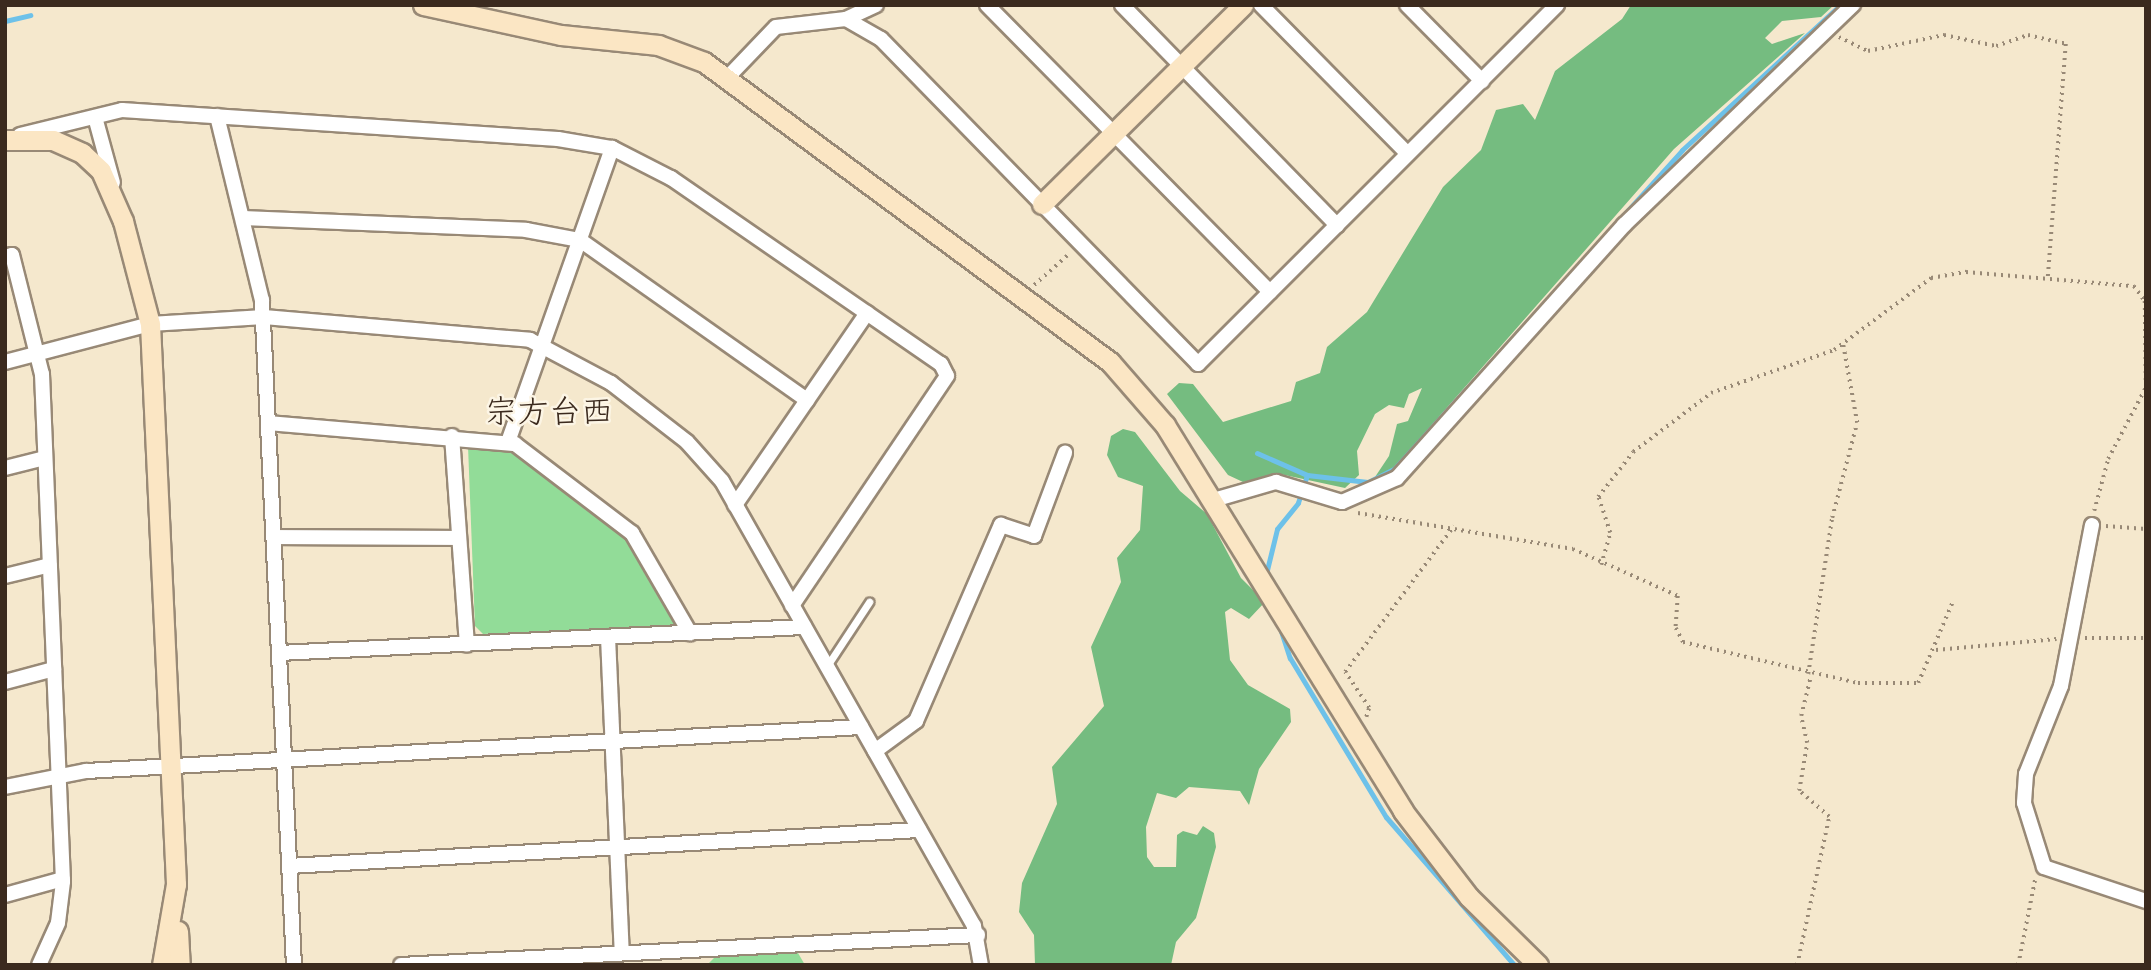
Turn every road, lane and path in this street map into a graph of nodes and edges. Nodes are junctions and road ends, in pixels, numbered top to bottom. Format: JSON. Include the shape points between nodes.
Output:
{"nodes":[{"id":1,"x":423,"y":5,"type":"edge"},
{"id":2,"x":876,"y":5,"type":"edge"},
{"id":3,"x":987,"y":5,"type":"edge"},
{"id":4,"x":1122,"y":5,"type":"edge"},
{"id":5,"x":1243,"y":5,"type":"edge"},
{"id":6,"x":1261,"y":5,"type":"edge"},
{"id":7,"x":1407,"y":5,"type":"edge"},
{"id":8,"x":1853,"y":5,"type":"edge"},
{"id":9,"x":1549,"y":8,"type":"edge"},
{"id":10,"x":846,"y":19,"type":"junction"},
{"id":11,"x":1827,"y":27,"type":"junction"},
{"id":12,"x":1181,"y":66,"type":"junction"},
{"id":13,"x":728,"y":77,"type":"junction"},
{"id":14,"x":1482,"y":81,"type":"junction"},
{"id":15,"x":217,"y":116,"type":"junction"},
{"id":16,"x":95,"y":117,"type":"junction"},
{"id":17,"x":1113,"y":133,"type":"junction"},
{"id":18,"x":5,"y":139,"type":"edge"},
{"id":19,"x":612,"y":148,"type":"junction"},
{"id":20,"x":1408,"y":154,"type":"junction"},
{"id":21,"x":1042,"y":204,"type":"junction"},
{"id":22,"x":243,"y":218,"type":"junction"},
{"id":23,"x":124,"y":221,"type":"junction"},
{"id":24,"x":1337,"y":225,"type":"junction"},
{"id":25,"x":580,"y":240,"type":"junction"},
{"id":26,"x":1074,"y":249,"type":"dead end"},
{"id":27,"x":5,"y":257,"type":"edge"},
{"id":28,"x":2048,"y":280,"type":"junction"},
{"id":29,"x":1032,"y":286,"type":"dead end"},
{"id":30,"x":1270,"y":292,"type":"junction"},
{"id":31,"x":867,"y":313,"type":"junction"},
{"id":32,"x":264,"y":317,"type":"junction"},
{"id":33,"x":150,"y":324,"type":"junction"},
{"id":34,"x":543,"y":343,"type":"junction"},
{"id":35,"x":1843,"y":345,"type":"junction"},
{"id":36,"x":38,"y":354,"type":"junction"},
{"id":37,"x":5,"y":362,"type":"edge"},
{"id":38,"x":2146,"y":386,"type":"edge"},
{"id":39,"x":807,"y":400,"type":"junction"},
{"id":40,"x":269,"y":423,"type":"junction"},
{"id":41,"x":452,"y":436,"type":"junction"},
{"id":42,"x":508,"y":442,"type":"junction"},
{"id":43,"x":1065,"y":453,"type":"dead end"},
{"id":44,"x":45,"y":458,"type":"junction"},
{"id":45,"x":5,"y":468,"type":"edge"},
{"id":46,"x":1210,"y":501,"type":"junction"},
{"id":47,"x":1342,"y":502,"type":"junction"},
{"id":48,"x":735,"y":505,"type":"junction"},
{"id":49,"x":1454,"y":525,"type":"junction"},
{"id":50,"x":2092,"y":525,"type":"junction"},
{"id":51,"x":2146,"y":529,"type":"edge"},
{"id":52,"x":274,"y":537,"type":"junction"},
{"id":53,"x":459,"y":538,"type":"junction"},
{"id":54,"x":50,"y":565,"type":"junction"},
{"id":55,"x":1601,"y":565,"type":"junction"},
{"id":56,"x":5,"y":576,"type":"edge"},
{"id":57,"x":1953,"y":601,"type":"dead end"},
{"id":58,"x":869,"y":602,"type":"dead end"},
{"id":59,"x":792,"y":606,"type":"junction"},
{"id":60,"x":804,"y":627,"type":"junction"},
{"id":61,"x":690,"y":632,"type":"junction"},
{"id":62,"x":608,"y":636,"type":"junction"},
{"id":63,"x":2070,"y":638,"type":"junction"},
{"id":64,"x":2146,"y":638,"type":"edge"},
{"id":65,"x":467,"y":643,"type":"junction"},
{"id":66,"x":1936,"y":650,"type":"junction"},
{"id":67,"x":279,"y":653,"type":"junction"},
{"id":68,"x":827,"y":667,"type":"junction"},
{"id":69,"x":54,"y":669,"type":"junction"},
{"id":70,"x":1810,"y":674,"type":"junction"},
{"id":71,"x":5,"y":682,"type":"edge"},
{"id":72,"x":1367,"y":716,"type":"dead end"},
{"id":73,"x":861,"y":727,"type":"junction"},
{"id":74,"x":613,"y":741,"type":"junction"},
{"id":75,"x":874,"y":751,"type":"junction"},
{"id":76,"x":284,"y":760,"type":"junction"},
{"id":77,"x":172,"y":766,"type":"junction"},
{"id":78,"x":58,"y":773,"type":"junction"},
{"id":79,"x":5,"y":787,"type":"edge"},
{"id":80,"x":919,"y":830,"type":"junction"},
{"id":81,"x":617,"y":847,"type":"junction"},
{"id":82,"x":2042,"y":864,"type":"junction"},
{"id":83,"x":289,"y":866,"type":"junction"},
{"id":84,"x":63,"y":879,"type":"junction"},
{"id":85,"x":176,"y":884,"type":"junction"},
{"id":86,"x":5,"y":895,"type":"edge"},
{"id":87,"x":2146,"y":901,"type":"edge"},
{"id":88,"x":978,"y":935,"type":"junction"},
{"id":89,"x":701,"y":949,"type":"junction"},
{"id":90,"x":622,"y":953,"type":"junction"},
{"id":91,"x":39,"y":965,"type":"edge"},
{"id":92,"x":162,"y":965,"type":"edge"},
{"id":93,"x":180,"y":965,"type":"edge"},
{"id":94,"x":294,"y":965,"type":"edge"},
{"id":95,"x":401,"y":965,"type":"edge"},
{"id":96,"x":697,"y":965,"type":"edge"},
{"id":97,"x":981,"y":965,"type":"edge"},
{"id":98,"x":1538,"y":965,"type":"edge"},
{"id":99,"x":1797,"y":965,"type":"edge"},
{"id":100,"x":2018,"y":965,"type":"edge"}],
"edges":[{"from":1,"to":13,"type":"street","via":[[561,35],[658,45]]},
{"from":2,"to":10,"type":"street"},
{"from":3,"to":17,"type":"street"},
{"from":4,"to":12,"type":"street"},
{"from":5,"to":12,"type":"street"},
{"from":6,"to":20,"type":"street"},
{"from":7,"to":14,"type":"street"},
{"from":8,"to":11,"type":"street"},
{"from":9,"to":14,"type":"street"},
{"from":10,"to":13,"type":"street","via":[[776,27]]},
{"from":10,"to":21,"type":"street","via":[[881,39]]},
{"from":11,"to":28,"type":"path","via":[[1868,51],[1944,36],[1996,46],[2022,36],[2064,41]]},
{"from":11,"to":47,"type":"street","via":[[1633,216],[1415,460],[1387,485]]},
{"from":12,"to":17,"type":"street"},
{"from":12,"to":24,"type":"street"},
{"from":13,"to":46,"type":"street","via":[[1110,362],[1152,407]]},
{"from":14,"to":20,"type":"street"},
{"from":15,"to":16,"type":"street","via":[[122,110]]},
{"from":15,"to":19,"type":"street","via":[[558,139]]},
{"from":15,"to":22,"type":"street"},
{"from":16,"to":18,"type":"street"},
{"from":16,"to":23,"type":"street"},
{"from":17,"to":21,"type":"street"},
{"from":17,"to":30,"type":"street"},
{"from":18,"to":23,"type":"street","via":[[53,140],[82,153],[112,187]]},
{"from":19,"to":25,"type":"street"},
{"from":19,"to":31,"type":"street","via":[[671,178]]},
{"from":20,"to":24,"type":"street"},
{"from":21,"to":30,"type":"street","via":[[1198,364]]},
{"from":22,"to":25,"type":"street","via":[[526,230]]},
{"from":22,"to":32,"type":"street"},
{"from":23,"to":33,"type":"street"},
{"from":24,"to":30,"type":"street"},
{"from":25,"to":34,"type":"street"},
{"from":25,"to":39,"type":"street"},
{"from":26,"to":29,"type":"path"},
{"from":27,"to":36,"type":"street","via":[[12,256]]},
{"from":28,"to":35,"type":"path","via":[[1966,272],[1931,278],[1902,294]]},
{"from":28,"to":38,"type":"path","via":[[2124,282],[2138,289],[2145,301]]},
{"from":31,"to":39,"type":"street"},
{"from":31,"to":59,"type":"street","via":[[941,364],[946,383]]},
{"from":32,"to":33,"type":"street"},
{"from":32,"to":34,"type":"street"},
{"from":32,"to":40,"type":"street"},
{"from":33,"to":36,"type":"street"},
{"from":33,"to":77,"type":"street"},
{"from":34,"to":42,"type":"street"},
{"from":34,"to":48,"type":"street","via":[[661,420],[712,468]]},
{"from":35,"to":55,"type":"path","via":[[1711,393],[1624,461],[1598,497],[1610,533]]},
{"from":35,"to":70,"type":"path","via":[[1857,423],[1830,528]]},
{"from":36,"to":37,"type":"street"},
{"from":36,"to":44,"type":"street"},
{"from":38,"to":50,"type":"path","via":[[2108,459]]},
{"from":39,"to":48,"type":"street"},
{"from":40,"to":41,"type":"street"},
{"from":40,"to":52,"type":"street"},
{"from":41,"to":42,"type":"street"},
{"from":41,"to":53,"type":"street"},
{"from":42,"to":61,"type":"street","via":[[632,533]]},
{"from":43,"to":75,"type":"street","via":[[1034,536],[1001,525],[916,721]]},
{"from":44,"to":45,"type":"street"},
{"from":44,"to":54,"type":"street"},
{"from":46,"to":47,"type":"street","via":[[1276,482]]},
{"from":46,"to":98,"type":"street","via":[[1403,811],[1469,897]]},
{"from":47,"to":49,"type":"path","via":[[1372,517]]},
{"from":48,"to":59,"type":"street"},
{"from":49,"to":55,"type":"path","via":[[1573,549]]},
{"from":49,"to":72,"type":"path","via":[[1345,672],[1368,708]]},
{"from":50,"to":51,"type":"path"},
{"from":50,"to":63,"type":"street"},
{"from":52,"to":53,"type":"street"},
{"from":52,"to":67,"type":"street"},
{"from":53,"to":65,"type":"street"},
{"from":54,"to":56,"type":"street"},
{"from":54,"to":69,"type":"street"},
{"from":55,"to":70,"type":"path","via":[[1678,596],[1676,632],[1683,642]]},
{"from":57,"to":66,"type":"path"},
{"from":58,"to":68,"type":"lane"},
{"from":59,"to":60,"type":"street"},
{"from":60,"to":61,"type":"street"},
{"from":60,"to":68,"type":"street"},
{"from":61,"to":62,"type":"street"},
{"from":62,"to":65,"type":"street"},
{"from":62,"to":74,"type":"street"},
{"from":63,"to":64,"type":"path"},
{"from":63,"to":66,"type":"path"},
{"from":63,"to":82,"type":"street","via":[[2047,733],[2024,780],[2025,812]]},
{"from":65,"to":67,"type":"street"},
{"from":66,"to":70,"type":"path","via":[[1911,687]]},
{"from":67,"to":76,"type":"street"},
{"from":68,"to":73,"type":"street"},
{"from":69,"to":71,"type":"street"},
{"from":69,"to":78,"type":"street"},
{"from":70,"to":99,"type":"path","via":[[1801,716],[1807,743],[1799,791],[1829,817]]},
{"from":73,"to":74,"type":"street"},
{"from":73,"to":75,"type":"street"},
{"from":74,"to":76,"type":"street"},
{"from":74,"to":81,"type":"street"},
{"from":75,"to":80,"type":"street"},
{"from":76,"to":77,"type":"street"},
{"from":76,"to":83,"type":"street"},
{"from":77,"to":78,"type":"street"},
{"from":77,"to":85,"type":"street"},
{"from":78,"to":79,"type":"street"},
{"from":78,"to":84,"type":"street"},
{"from":80,"to":81,"type":"street"},
{"from":80,"to":88,"type":"street"},
{"from":81,"to":83,"type":"street"},
{"from":81,"to":90,"type":"street"},
{"from":82,"to":87,"type":"street"},
{"from":82,"to":100,"type":"path"},
{"from":83,"to":94,"type":"street"},
{"from":84,"to":86,"type":"street"},
{"from":84,"to":91,"type":"street","via":[[61,911]]},
{"from":85,"to":92,"type":"street"},
{"from":85,"to":93,"type":"street"},
{"from":88,"to":89,"type":"street"},
{"from":88,"to":97,"type":"street"},
{"from":89,"to":90,"type":"street"},
{"from":89,"to":96,"type":"street"},
{"from":90,"to":95,"type":"street"}]}
